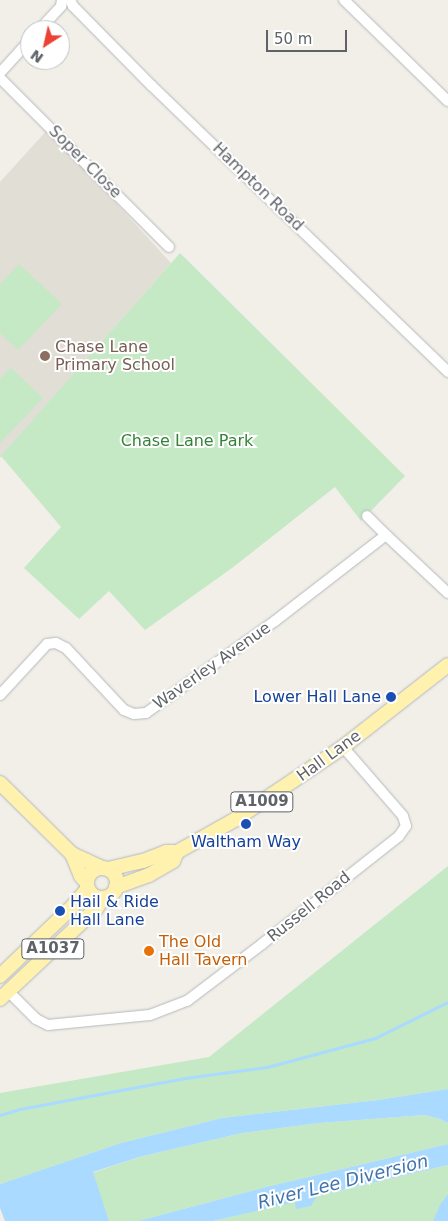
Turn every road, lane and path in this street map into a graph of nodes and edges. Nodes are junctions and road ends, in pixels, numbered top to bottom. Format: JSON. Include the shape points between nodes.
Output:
{"nodes":[{"id":1,"x":65,"y":0,"type":"edge"},
{"id":2,"x":344,"y":0,"type":"edge"},
{"id":3,"x":48,"y":20,"type":"edge"},
{"id":4,"x":20,"y":51,"type":"edge"},
{"id":5,"x":0,"y":73,"type":"edge"},
{"id":6,"x":0,"y":78,"type":"edge"},
{"id":7,"x":448,"y":101,"type":"edge"},
{"id":8,"x":169,"y":247,"type":"dead end"},
{"id":9,"x":448,"y":372,"type":"edge"},
{"id":10,"x":367,"y":516,"type":"dead end"},
{"id":11,"x":386,"y":535,"type":"junction"},
{"id":12,"x":448,"y":593,"type":"edge"},
{"id":13,"x":448,"y":664,"type":"edge"},
{"id":14,"x":1,"y":694,"type":"edge"},
{"id":15,"x":343,"y":747,"type":"junction"},
{"id":16,"x":0,"y":783,"type":"edge"},
{"id":17,"x":177,"y":852,"type":"junction"},
{"id":18,"x":72,"y":854,"type":"junction"},
{"id":19,"x":105,"y":869,"type":"junction"},
{"id":20,"x":88,"y":886,"type":"junction"},
{"id":21,"x":116,"y":887,"type":"junction"},
{"id":22,"x":103,"y":898,"type":"junction"},
{"id":23,"x":0,"y":976,"type":"edge"},
{"id":24,"x":4,"y":996,"type":"edge"}],
"edges":[{"from":1,"to":3,"type":"street"},
{"from":1,"to":9,"type":"street","name":"Hampton Road"},
{"from":2,"to":7,"type":"street"},
{"from":4,"to":5,"type":"street"},
{"from":6,"to":8,"type":"street","name":"Soper Close"},
{"from":10,"to":11,"type":"street"},
{"from":11,"to":12,"type":"street"},
{"from":11,"to":14,"type":"street","name":"Waverley Avenue","via":[[276,621],[146,713],[134,714],[124,710],[66,648],[56,643],[47,644]]},
{"from":13,"to":15,"type":"main road","name":"Hall Lane","number":"A1009"},
{"from":15,"to":17,"type":"main road","name":"Hall Lane","number":"A1009","via":[[236,819]]},
{"from":15,"to":24,"type":"street","name":"Russell Road","via":[[404,816],[406,826],[392,841],[186,1001],[150,1015],[48,1025]]},
{"from":16,"to":18,"type":"main road"},
{"from":17,"to":19,"type":"main road","name":"Hall Lane","number":"A1009","via":[[166,852]]},
{"from":17,"to":21,"type":"main road","name":"Hall Lane","number":"A1009","via":[[173,861],[149,875]]},
{"from":18,"to":19,"type":"main road"},
{"from":18,"to":20,"type":"main road"},
{"from":19,"to":20,"type":"main road","via":[[91,873]]},
{"from":19,"to":21,"type":"main road","via":[[116,878]]},
{"from":20,"to":22,"type":"main road","via":[[93,895]]},
{"from":20,"to":23,"type":"main road","number":"A1037","via":[[73,906]]},
{"from":21,"to":22,"type":"main road"},
{"from":22,"to":24,"type":"main road","number":"A1037","via":[[96,909]]}]}
